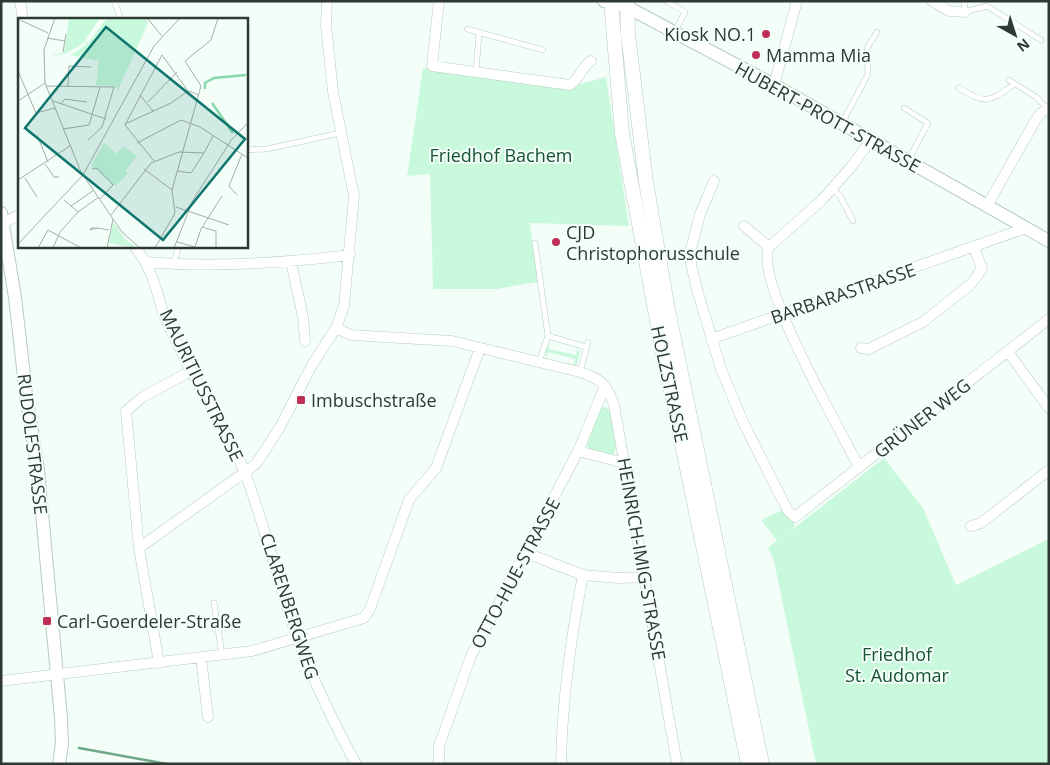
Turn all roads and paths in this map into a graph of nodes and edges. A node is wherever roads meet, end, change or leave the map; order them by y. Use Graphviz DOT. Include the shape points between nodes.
graph roads {
  1 [pos="20,1"];
  2 [pos="114,1"];
  3 [pos="327,1"];
  4 [pos="439,1"];
  5 [pos="666,1"];
  6 [pos="797,1"];
  7 [pos="932,1"];
  8 [pos="964,1"];
  9 [pos="609,2"];
  10 [pos="627,4"];
  11 [pos="965,12"];
  12 [pos="23,18"];
  13 [pos="121,18"];
  14 [pos="467,30"];
  15 [pos="674,32"];
  16 [pos="877,32"];
  17 [pos="479,33"];
  18 [pos="1041,40"];
  19 [pos="543,50"];
  20 [pos="592,61"];
  21 [pos="476,72"];
  22 [pos="1009,80"];
  23 [pos="1015,84"];
  24 [pos="774,85"];
  25 [pos="959,88"];
  26 [pos="904,108"];
  27 [pos="1048,108"];
  28 [pos="842,123"];
  29 [pos="340,133"];
  30 [pos="871,140"];
  31 [pos="248,150"];
  32 [pos="908,161"];
  33 [pos="714,181"];
  34 [pos="832,189"];
  35 [pos="986,206"];
  36 [pos="18,215"];
  37 [pos="2,220"];
  38 [pos="853,221"];
  39 [pos="744,226"];
  40 [pos="1026,228"];
  41 [pos="1049,241"];
  42 [pos="535,243"];
  43 [pos="769,247"];
  44 [pos="974,247"];
  45 [pos="136,248"];
  46 [pos="178,248"];
  47 [pos="350,255"];
  48 [pos="146,262"];
  49 [pos="291,262"];
  50 [pos="172,264"];
  51 [pos="782,314"];
  52 [pos="303,317"];
  53 [pos="1049,319"];
  54 [pos="313,326"];
  55 [pos="336,328"];
  56 [pos="548,336"];
  57 [pos="711,339"];
  58 [pos="305,342"];
  59 [pos="480,348"];
  60 [pos="861,348"];
  61 [pos="1008,352"];
  62 [pos="539,362"];
  63 [pos="191,371"];
  64 [pos="580,372"];
  65 [pos="605,386"];
  66 [pos="1049,408"];
  67 [pos="578,451"];
  68 [pos="624,463"];
  69 [pos="859,467"];
  70 [pos="1049,470"];
  71 [pos="244,471"];
  72 [pos="971,526"];
  73 [pos="139,548"];
  74 [pos="526,553"];
  75 [pos="583,574"];
  76 [pos="646,577"];
  77 [pos="214,603"];
  78 [pos="297,638"];
  79 [pos="222,655"];
  80 [pos="201,658"];
  81 [pos="160,663"];
  82 [pos="57,675"];
  83 [pos="1,681"];
  84 [pos="208,717"];
  85 [pos="59,764"];
  86 [pos="356,764"];
  87 [pos="439,764"];
  88 [pos="561,764"];
  89 [pos="678,764"];
  90 [pos="748,764"];
  91 [pos="762,764"];
  1 -- 12 [label="street"];
  2 -- 13 [label="lane"];
  3 -- 29 [label="street" via="326,25"];
  4 -- 21 [label="street" via="432,66"];
  5 -- 15 [label="lane" via="685,12"];
  6 -- 24 [label="street"];
  7 -- 11 [label="street" via="948,11"];
  8 -- 11 [label="lane"];
  9 -- 10 [label="street, HUBERT-PROTT-STRASSE"];
  9 -- 90 [label="main road, HOLZSTRASSE" via="626,152"];
  10 -- 15 [label="street, HUBERT-PROTT-STRASSE"];
  10 -- 91 [label="main road, HOLZSTRASSE" via="646,182 668,310"];
  11 -- 18 [label="lane" via="987,6"];
  14 -- 17 [label="lane"];
  15 -- 24 [label="street, HUBERT-PROTT-STRASSE"];
  16 -- 28 [label="lane" via="867,48 868,74"];
  17 -- 19 [label="lane"];
  17 -- 21 [label="lane"];
  20 -- 21 [label="street" via="584,65 576,82 570,84"];
  22 -- 23 [label="lane"];
  23 -- 25 [label="lane" via="987,100 979,100"];
  23 -- 27 [label="lane"];
  24 -- 28 [label="street, HUBERT-PROTT-STRASSE"];
  26 -- 32 [label="lane" via="928,123"];
  27 -- 35 [label="street" via="1035,121"];
  28 -- 30 [label="street, HUBERT-PROTT-STRASSE"];
  29 -- 31 [label="lane" via="267,149"];
  29 -- 47 [label="street" via="354,196"];
  30 -- 32 [label="street, HUBERT-PROTT-STRASSE"];
  30 -- 34 [label="street"];
  32 -- 35 [label="street, HUBERT-PROTT-STRASSE"];
  33 -- 57 [label="street" via="700,214 691,250 698,293"];
  34 -- 38 [label="lane" via="840,196"];
  34 -- 43 [label="street"];
  35 -- 40 [label="street, HUBERT-PROTT-STRASSE"];
  36 -- 37 [label="street"];
  37 -- 82 [label="street, RUDOLFSTRASSE" via="38,470"];
  39 -- 43 [label="street"];
  40 -- 41 [label="street, HUBERT-PROTT-STRASSE"];
  40 -- 44 [label="street, BARBARASTRASSE"];
  42 -- 56 [label="lane"];
  43 -- 51 [label="street" via="766,264"];
  44 -- 51 [label="street, BARBARASTRASSE"];
  44 -- 60 [label="street" via="982,269 971,284 923,322 869,348"];
  45 -- 48 [label="street, MAURITIUSSTRASSE"];
  46 -- 50 [label="lane"];
  47 -- 49 [label="street"];
  47 -- 55 [label="street" via="344,306"];
  48 -- 50 [label="street"];
  48 -- 63 [label="street, MAURITIUSSTRASSE" via="165,316"];
  49 -- 50 [label="street"];
  49 -- 52 [label="street"];
  51 -- 57 [label="street, BARBARASTRASSE"];
  51 -- 69 [label="street"];
  52 -- 54 [label="street"];
  52 -- 58 [label="street"];
  53 -- 61 [label="street, GRÜNER WEG"];
  55 -- 59 [label="street" via="350,335 441,339"];
  55 -- 71 [label="street" via="312,365 280,427 256,464"];
  56 -- 62 [label="lane"];
  56 -- 64 [label="lane" via="587,345"];
  57 -- 69 [label="street, GRÜNER WEG" via="744,424 788,511 795,517"];
  59 -- 62 [label="street"];
  59 -- 78 [label="street" via="436,468 409,500 368,614"];
  61 -- 66 [label="street"];
  61 -- 69 [label="street, GRÜNER WEG"];
  62 -- 64 [label="street"];
  63 -- 71 [label="street, MAURITIUSSTRASSE" via="223,422"];
  63 -- 73 [label="street" via="144,396 126,411"];
  64 -- 65 [label="street" via="597,378"];
  65 -- 67 [label="street, OTTO-HUE-STRASSE"];
  65 -- 68 [label="street, HEINRICH-IMIG-STRASSE" via="614,405"];
  67 -- 68 [label="street"];
  67 -- 74 [label="street, OTTO-HUE-STRASSE"];
  68 -- 76 [label="street, HEINRICH-IMIG-STRASSE"];
  70 -- 72 [label="street" via="981,522"];
  71 -- 73 [label="street"];
  71 -- 78 [label="street, CLARENBERGWEG" via="266,530"];
  73 -- 81 [label="street"];
  74 -- 75 [label="street"];
  74 -- 87 [label="street, OTTO-HUE-STRASSE" via="472,656 439,746"];
  75 -- 76 [label="street"];
  75 -- 88 [label="street" via="570,642"];
  76 -- 89 [label="street, HEINRICH-IMIG-STRASSE"];
  77 -- 79 [label="lane"];
  78 -- 79 [label="street" via="252,652"];
  78 -- 86 [label="street, CLARENBERGWEG" via="326,709"];
  79 -- 80 [label="street"];
  80 -- 81 [label="street"];
  80 -- 84 [label="street"];
  81 -- 82 [label="street"];
  82 -- 83 [label="street"];
  82 -- 85 [label="street, RUDOLFSTRASSE" via="62,744"];
}
